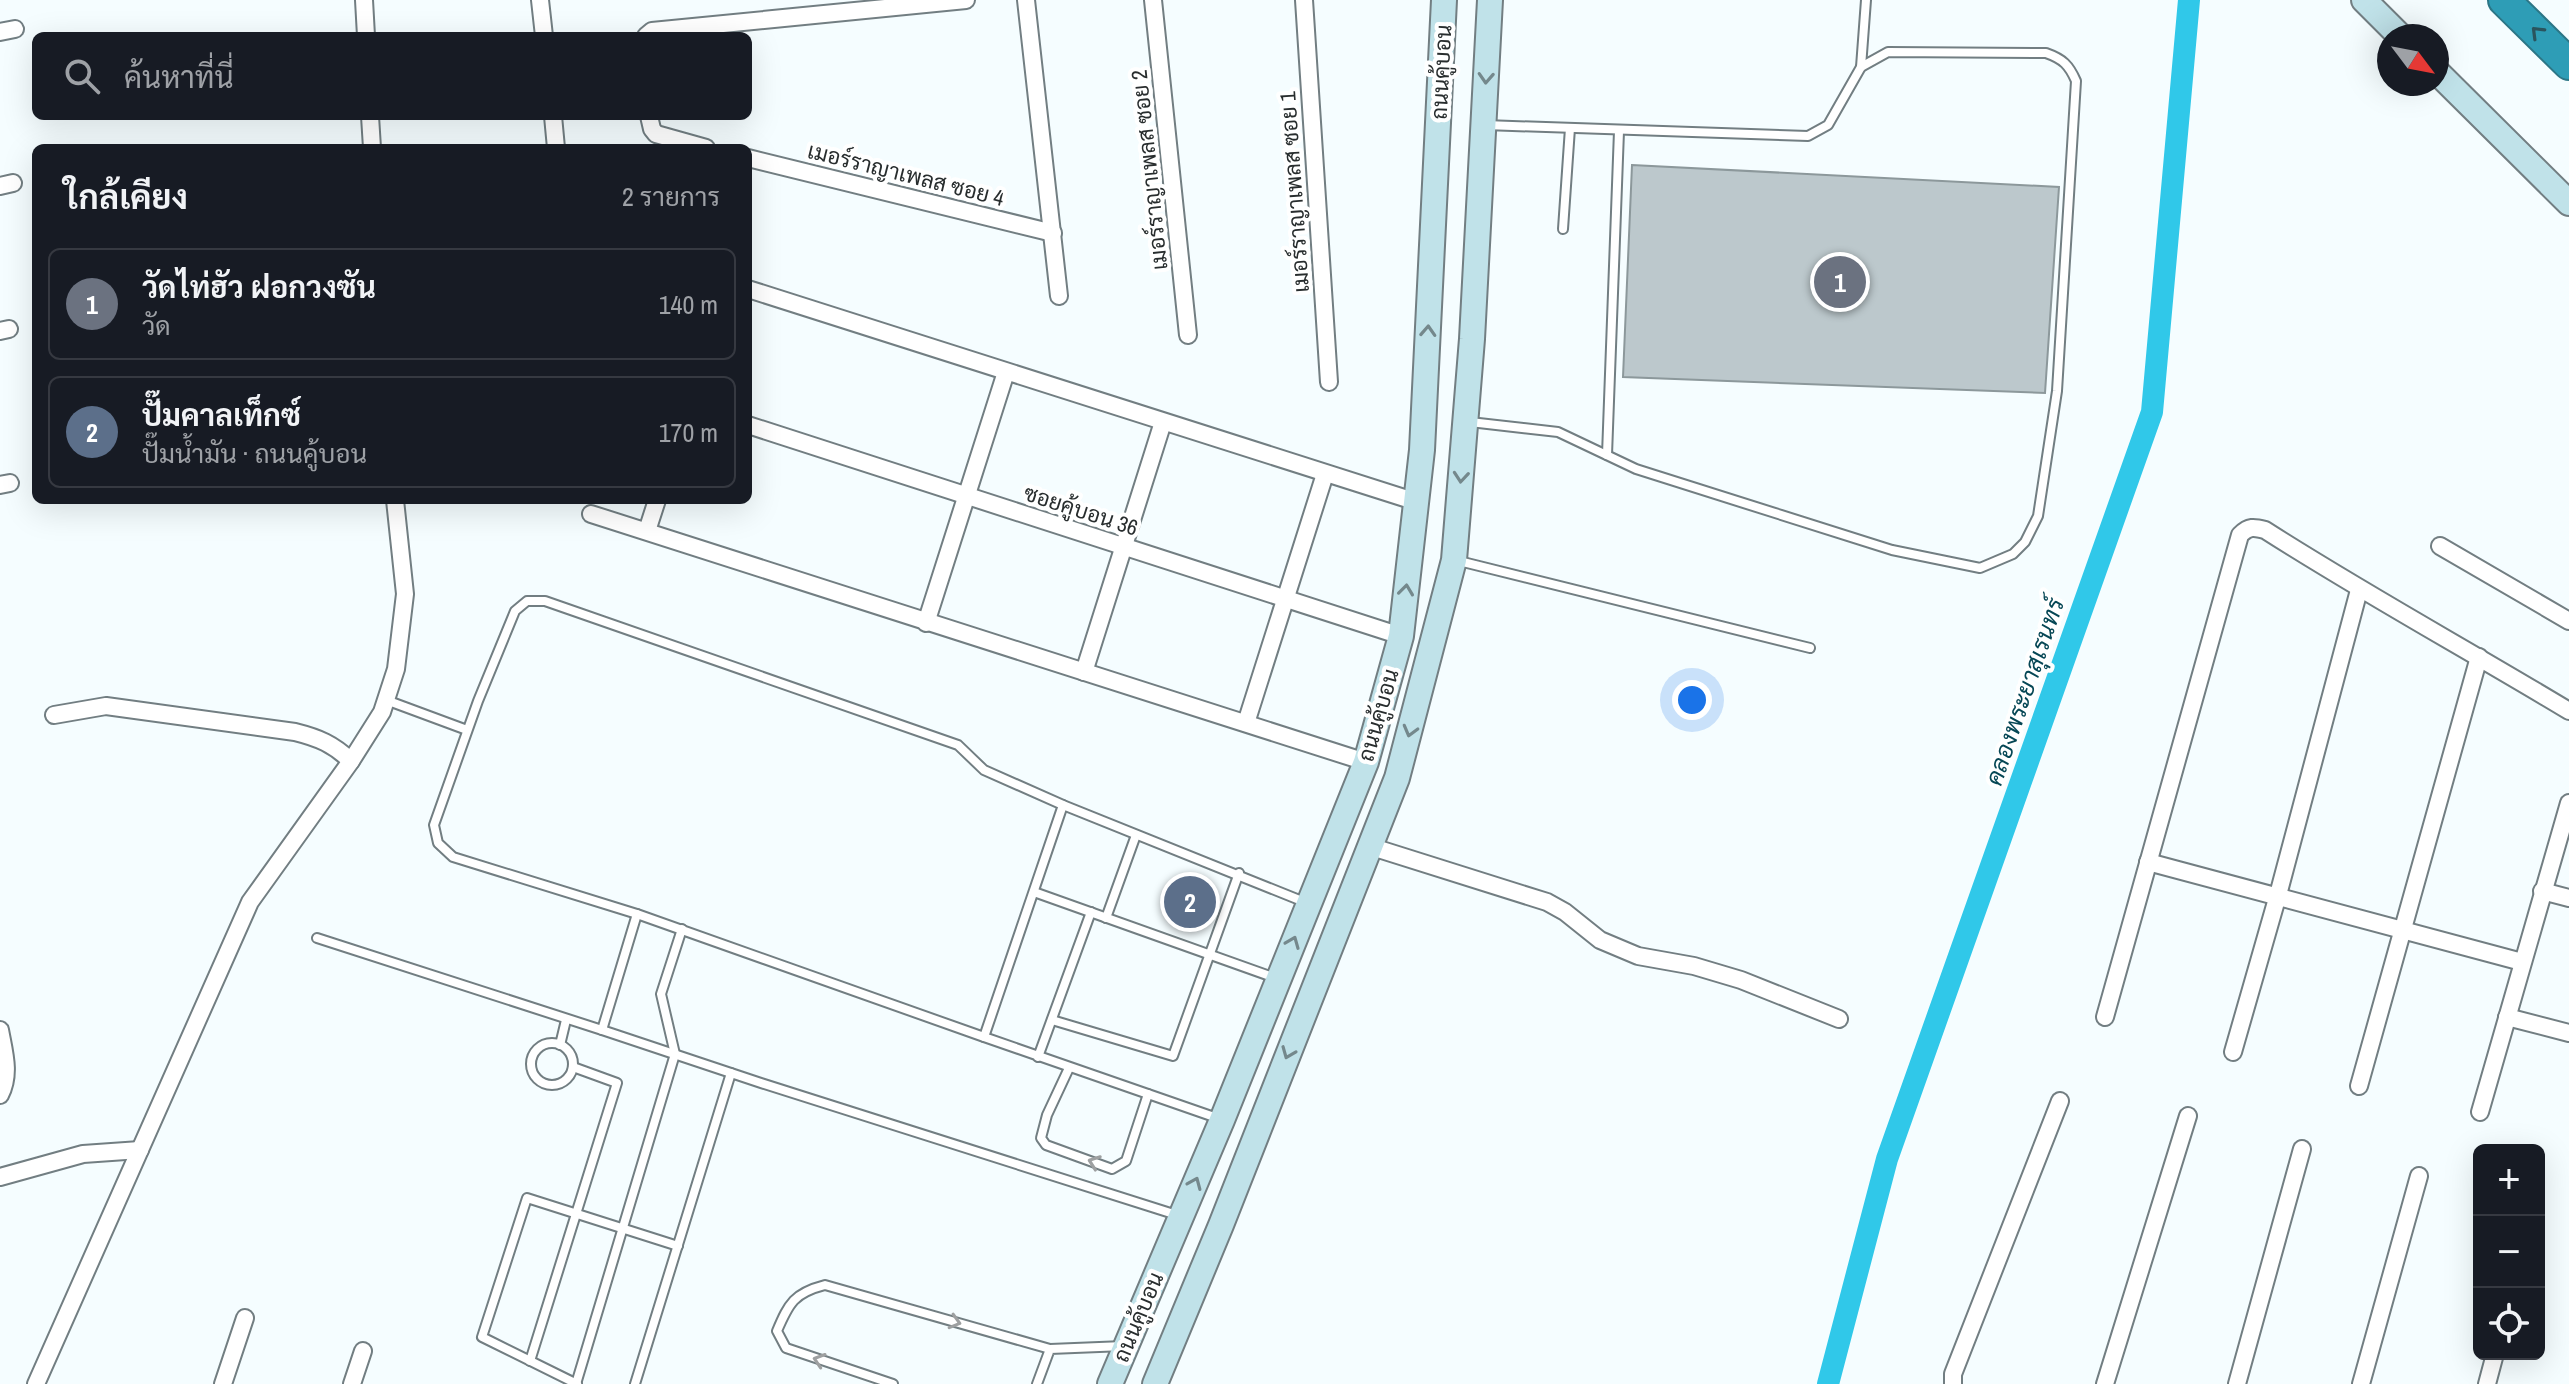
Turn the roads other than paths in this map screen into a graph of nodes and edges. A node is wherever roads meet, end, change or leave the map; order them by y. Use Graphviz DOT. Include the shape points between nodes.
graph roads {
  1 [pos="364,0"];
  2 [pos="540,0"];
  3 [pos="966,0"];
  4 [pos="1026,0"];
  5 [pos="1153,0"];
  6 [pos="1304,0"];
  7 [pos="1444,0"];
  8 [pos="1490,0"];
  9 [pos="1866,0"];
  10 [pos="2364,0"];
  11 [pos="2504,0"];
  12 [pos="2388,24"];
  13 [pos="366,32"];
  14 [pos="544,32"];
  15 [pos="668,32"];
  16 [pos="2569,64"];
  17 [pos="1861,67"];
  18 [pos="2449,84"];
  19 [pos="370,120"];
  20 [pos="553,120"];
  21 [pos="650,120"];
  22 [pos="1484,125"];
  23 [pos="1570,128"];
  24 [pos="1619,131"];
  25 [pos="372,144"];
  26 [pos="556,144"];
  27 [pos="692,144"];
  28 [pos="752,159"];
  29 [pos="2569,203"];
  30 [pos="1563,229"];
  31 [pos="1053,233"];
  32 [pos="752,290"];
  33 [pos="1059,296"];
  34 [pos="1188,335"];
  35 [pos="1006,372"];
  36 [pos="1329,382"];
  37 [pos="1163,422"];
  38 [pos="1466,422"];
  39 [pos="752,426"];
  40 [pos="1607,455"];
  41 [pos="1325,474"];
  42 [pos="968,497"];
  43 [pos="1417,502"];
  44 [pos="395,504"];
  45 [pos="656,504"];
  46 [pos="591,514"];
  47 [pos="647,531"];
  48 [pos="2440,546"];
  49 [pos="1123,547"];
  50 [pos="1454,560"];
  51 [pos="2359,590"];
  52 [pos="1285,598"];
  53 [pos="2569,621"];
  54 [pos="926,623"];
  55 [pos="1401,636"];
  56 [pos="1810,648"];
  57 [pos="2479,657"];
  58 [pos="1084,672"];
  59 [pos="386,700"];
  60 [pos="2569,711"];
  61 [pos="54,715"];
  62 [pos="1246,723"];
  63 [pos="467,730"];
  64 [pos="351,761"];
  65 [pos="1366,762"];
  66 [pos="2569,803"];
  67 [pos="1063,805"];
  68 [pos="1136,835"];
  69 [pos="1369,846"];
  70 [pos="2148,862"];
  71 [pos="1239,873"];
  72 [pos="2542,891"];
  73 [pos="1034,892"];
  74 [pos="2278,895"];
  75 [pos="2569,898"];
  76 [pos="1308,903"];
  77 [pos="1091,912"];
  78 [pos="637,914"];
  79 [pos="1106,918"];
  80 [pos="682,929"];
  81 [pos="2405,930"];
  82 [pos="317,938"];
  83 [pos="1211,955"];
  84 [pos="2522,962"];
  85 [pos="1278,979"];
  86 [pos="2105,1017"];
  87 [pos="2507,1017"];
  88 [pos="1839,1019"];
  89 [pos="566,1020"];
  90 [pos="1052,1020"];
  91 [pos="0,1030"];
  92 [pos="602,1030"];
  93 [pos="2569,1033"];
  94 [pos="984,1037"];
  95 [pos="560,1045"];
  96 [pos="2233,1052"];
  97 [pos="675,1054"];
  98 [pos="1038,1057"];
  99 [pos="573,1067"];
  100 [pos="1069,1068"];
  101 [pos="731,1073"];
  102 [pos="1239,1077"];
  103 [pos="2359,1086"];
  104 [pos="1273,1091"];
  105 [pos="1148,1094"];
  106 [pos="0,1095"];
  107 [pos="2060,1101"];
  108 [pos="2480,1112"];
  109 [pos="2188,1116"];
  110 [pos="1222,1120"];
  111 [pos="2302,1149"];
  112 [pos="140,1150"];
  113 [pos="2419,1176"];
  114 [pos="0,1177"];
  115 [pos="575,1213"];
  116 [pos="1181,1216"];
  117 [pos="623,1229"];
  118 [pos="678,1246"];
  119 [pos="245,1318"];
  120 [pos="1126,1345"];
  121 [pos="1050,1349"];
  122 [pos="363,1351"];
  123 [pos="2493,1360"];
  124 [pos="530,1361"];
  125 [pos="36,1384"];
  126 [pos="223,1384"];
  127 [pos="352,1384"];
  128 [pos="576,1384"];
  129 [pos="635,1384"];
  130 [pos="893,1384"];
  131 [pos="1037,1384"];
  132 [pos="1110,1384"];
  133 [pos="1155,1384"];
  134 [pos="1953,1384"];
  135 [pos="2105,1384"];
  136 [pos="2237,1384"];
  137 [pos="2361,1384"];
  138 [pos="2487,1384"];
  1 -- 13 [label="street"];
  2 -- 14 [label="street"];
  3 -- 15 [label="street"];
  4 -- 31 [label="street"];
  5 -- 34 [label="street, เมอร์ราญาเพลส ซอย 2"];
  6 -- 36 [label="street, เมอร์ราญาเพลส ซอย 1"];
  43 -- 7 [label="main road, ถนนคู้บอน, one-way"];
  8 -- 22 [label="main road, ถนนคู้บอน, one-way"];
  9 -- 17 [label="lane"];
  10 -- 12 [label="main road"];
  16 -- 11 [label="highway, one-way"];
  17 -- 24 [label="lane" via="1828,125 1808,136"];
  17 -- 40 [label="lane" via="1888,52 2046,53 2062,58 2076,81 2057,391 2038,516 2025,542 1996,563 1958,566 1892,550 1636,469"];
  18 -- 29 [label="main road"];
  19 -- 25 [label="street"];
  20 -- 26 [label="street"];
  21 -- 27 [label="street" via="656,134"];
  22 -- 23 [label="lane"];
  22 -- 38 [label="main road, ถนนคู้บอน"];
  23 -- 24 [label="lane"];
  23 -- 30 [label="lane"];
  24 -- 40 [label="lane"];
  28 -- 31 [label="street, เมอร์ราญาเพลส ซอย 4"];
  31 -- 33 [label="street"];
  32 -- 35 [label="street"];
  35 -- 37 [label="street"];
  35 -- 42 [label="street"];
  37 -- 41 [label="street"];
  37 -- 49 [label="street"];
  38 -- 40 [label="lane" via="1558,432"];
  38 -- 50 [label="main road, ถนนคู้บอน, one-way"];
  39 -- 42 [label="street, ซอยคู้บอน 36"];
  41 -- 43 [label="street"];
  41 -- 52 [label="street"];
  42 -- 49 [label="street, ซอยคู้บอน 36"];
  42 -- 54 [label="street"];
  55 -- 43 [label="main road, ถนนคู้บอน, one-way"];
  44 -- 59 [label="street" via="405,594 396,669"];
  45 -- 47 [label="street"];
  46 -- 47 [label="street"];
  47 -- 54 [label="street"];
  48 -- 53 [label="street"];
  49 -- 52 [label="street, ซอยคู้บอน 36"];
  49 -- 58 [label="street"];
  50 -- 56 [label="lane"];
  50 -- 69 [label="main road, ถนนคู้บอน, one-way" via="1397,778"];
  51 -- 57 [label="street"];
  51 -- 70 [label="street" via="2265,530 2251,527 2240,535"];
  51 -- 74 [label="street"];
  52 -- 55 [label="street, ซอยคู้บอน 36"];
  52 -- 62 [label="street"];
  54 -- 58 [label="street"];
  55 -- 65 [label="main road, ถนนคู้บอน"];
  57 -- 60 [label="street"];
  57 -- 81 [label="street"];
  58 -- 62 [label="street"];
  59 -- 63 [label="lane"];
  59 -- 64 [label="street"];
  61 -- 64 [label="street" via="106,706 295,732 334,745"];
  62 -- 65 [label="street"];
  63 -- 67 [label="lane" via="515,611 527,601 545,601 958,745 984,770"];
  63 -- 78 [label="lane" via="434,825 438,843 453,857"];
  64 -- 112 [label="street" via="250,902"];
  65 -- 76 [label="main road, ถนนคู้บอน"];
  66 -- 72 [label="street"];
  67 -- 68 [label="lane"];
  67 -- 73 [label="lane"];
  68 -- 71 [label="lane"];
  68 -- 79 [label="lane"];
  69 -- 88 [label="street" via="1547,902 1600,940 1638,956 1741,980"];
  69 -- 104 [label="main road, ถนนคู้บอน, one-way"];
  70 -- 74 [label="street"];
  70 -- 86 [label="street"];
  71 -- 76 [label="lane"];
  71 -- 83 [label="lane"];
  72 -- 75 [label="street"];
  72 -- 84 [label="street"];
  73 -- 77 [label="lane"];
  73 -- 94 [label="lane"];
  74 -- 81 [label="street"];
  74 -- 96 [label="street"];
  85 -- 76 [label="main road, ถนนคู้บอน, one-way"];
  77 -- 79 [label="lane"];
  77 -- 90 [label="lane"];
  78 -- 80 [label="lane"];
  78 -- 92 [label="lane"];
  79 -- 83 [label="lane"];
  80 -- 94 [label="lane"];
  80 -- 97 [label="lane" via="661,994"];
  81 -- 84 [label="street"];
  81 -- 103 [label="street"];
  82 -- 89 [label="lane"];
  83 -- 85 [label="lane"];
  83 -- 90 [label="lane" via="1173,1056"];
  84 -- 87 [label="street"];
  85 -- 102 [label="main road, ถนนคู้บอน"];
  87 -- 93 [label="street"];
  87 -- 108 [label="street"];
  89 -- 92 [label="lane"];
  89 -- 95 [label="lane"];
  90 -- 98 [label="lane"];
  91 -- 106 [label="street" via="7,1067"];
  92 -- 97 [label="lane"];
  94 -- 98 [label="lane"];
  95 -- 99 [label="lane" via="570,1054"];
  95 -- 99 [label="lane" via="536,1050 530,1063 534,1076 553,1086 566,1080"];
  97 -- 101 [label="lane"];
  97 -- 117 [label="lane"];
  98 -- 100 [label="lane"];
  99 -- 115 [label="lane" via="617,1083"];
  100 -- 105 [label="lane"];
  105 -- 100 [label="lane, one-way" via="1126,1161 1112,1169 1046,1145 1041,1138"];
  101 -- 116 [label="lane"];
  101 -- 118 [label="lane"];
  102 -- 104 [label="main road"];
  102 -- 110 [label="main road, ถนนคู้บอน"];
  104 -- 133 [label="main road, ถนนคู้บอน"];
  105 -- 110 [label="lane"];
  107 -- 134 [label="street"];
  109 -- 135 [label="street"];
  116 -- 110 [label="main road, ถนนคู้บอน, one-way"];
  111 -- 136 [label="street"];
  112 -- 114 [label="street" via="83,1154"];
  112 -- 125 [label="street"];
  113 -- 137 [label="street"];
  115 -- 117 [label="lane"];
  115 -- 124 [label="lane"];
  115 -- 124 [label="lane" via="527,1198 482,1337"];
  116 -- 120 [label="main road, ถนนคู้บอน"];
  117 -- 118 [label="lane"];
  117 -- 128 [label="lane"];
  118 -- 129 [label="lane"];
  119 -- 126 [label="street"];
  120 -- 121 [label="lane"];
  120 -- 132 [label="main road, ถนนคู้บอน"];
  130 -- 121 [label="lane, one-way" via="786,1348 777,1331 792,1300 825,1285"];
  121 -- 131 [label="lane"];
  122 -- 127 [label="street"];
  123 -- 138 [label="street"];
  124 -- 128 [label="lane"];
}
